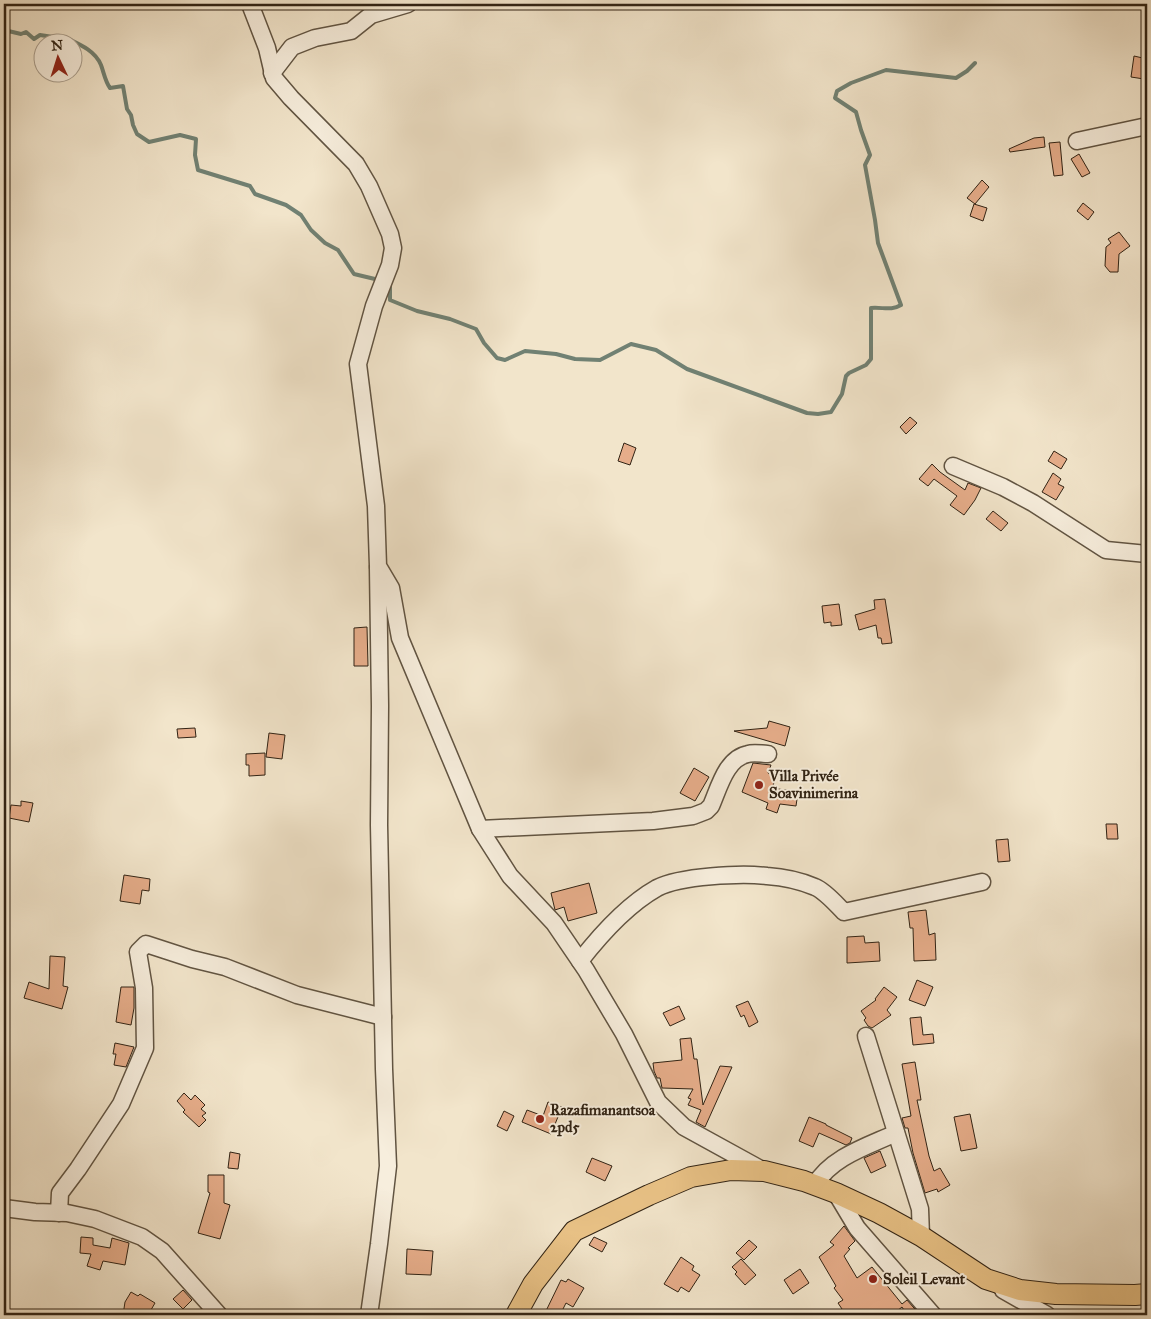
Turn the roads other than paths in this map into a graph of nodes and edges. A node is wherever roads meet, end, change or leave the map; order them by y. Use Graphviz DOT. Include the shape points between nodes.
graph roads {
  1 [pos="250,4"];
  2 [pos="408,4"];
  3 [pos="272,73"];
  4 [pos="1147,126"];
  5 [pos="1077,141"];
  6 [pos="953,466"];
  7 [pos="1147,554"];
  8 [pos="378,566"];
  9 [pos="768,754"];
  10 [pos="480,829"];
  11 [pos="982,882"];
  12 [pos="580,961"];
  13 [pos="383,1017"];
  14 [pos="866,1036"];
  15 [pos="896,1133"];
  16 [pos="764,1171"];
  17 [pos="815,1185"];
  18 [pos="836,1193"];
  19 [pos="4,1208"];
  20 [pos="60,1213"];
  21 [pos="921,1236"];
  22 [pos="986,1279"];
  23 [pos="1147,1294"];
  24 [pos="219,1315"];
  25 [pos="369,1315"];
  26 [pos="516,1315"];
  27 [pos="933,1315"];
  28 [pos="1046,1315"];
  1 -- 3 [label="street" via="267,48"];
  2 -- 3 [label="street" via="371,16 351,30 292,47"];
  3 -- 8 [label="street" via="291,98 356,164 390,234 393,248 390,265 374,306 358,364 376,506"];
  4 -- 5 [label="street"];
  6 -- 7 [label="street" via="1034,503 1106,550"];
  8 -- 10 [label="street" via="390,588 400,638"];
  8 -- 13 [label="street"];
  9 -- 10 [label="street" via="748,754 737,759 728,769 710,806 693,816 653,821"];
  10 -- 12 [label="street" via="510,876 554,922"];
  11 -- 12 [label="street" via="844,912 817,888 767,876 684,880 649,893 615,921"];
  12 -- 16 [label="street" via="624,1034 658,1102 684,1127"];
  13 -- 20 [label="street" via="297,995 225,967 146,944 138,952 144,988 145,1048 121,1104 60,1193"];
  13 -- 25 [label="street" via="388,1166"];
  14 -- 15 [label="street"];
  15 -- 17 [label="street" via="842,1159 821,1175"];
  15 -- 21 [label="street" via="920,1209"];
  16 -- 17 [label="main road"];
  16 -- 26 [label="main road" via="731,1170 690,1177 574,1231 533,1284"];
  17 -- 18 [label="main road"];
  18 -- 21 [label="main road"];
  18 -- 27 [label="street" via="857,1228"];
  19 -- 20 [label="street"];
  20 -- 24 [label="street" via="96,1219 142,1237 162,1250"];
  21 -- 22 [label="main road"];
  22 -- 23 [label="main road" via="1020,1290 1056,1294"];
  22 -- 28 [label="street"];
}
